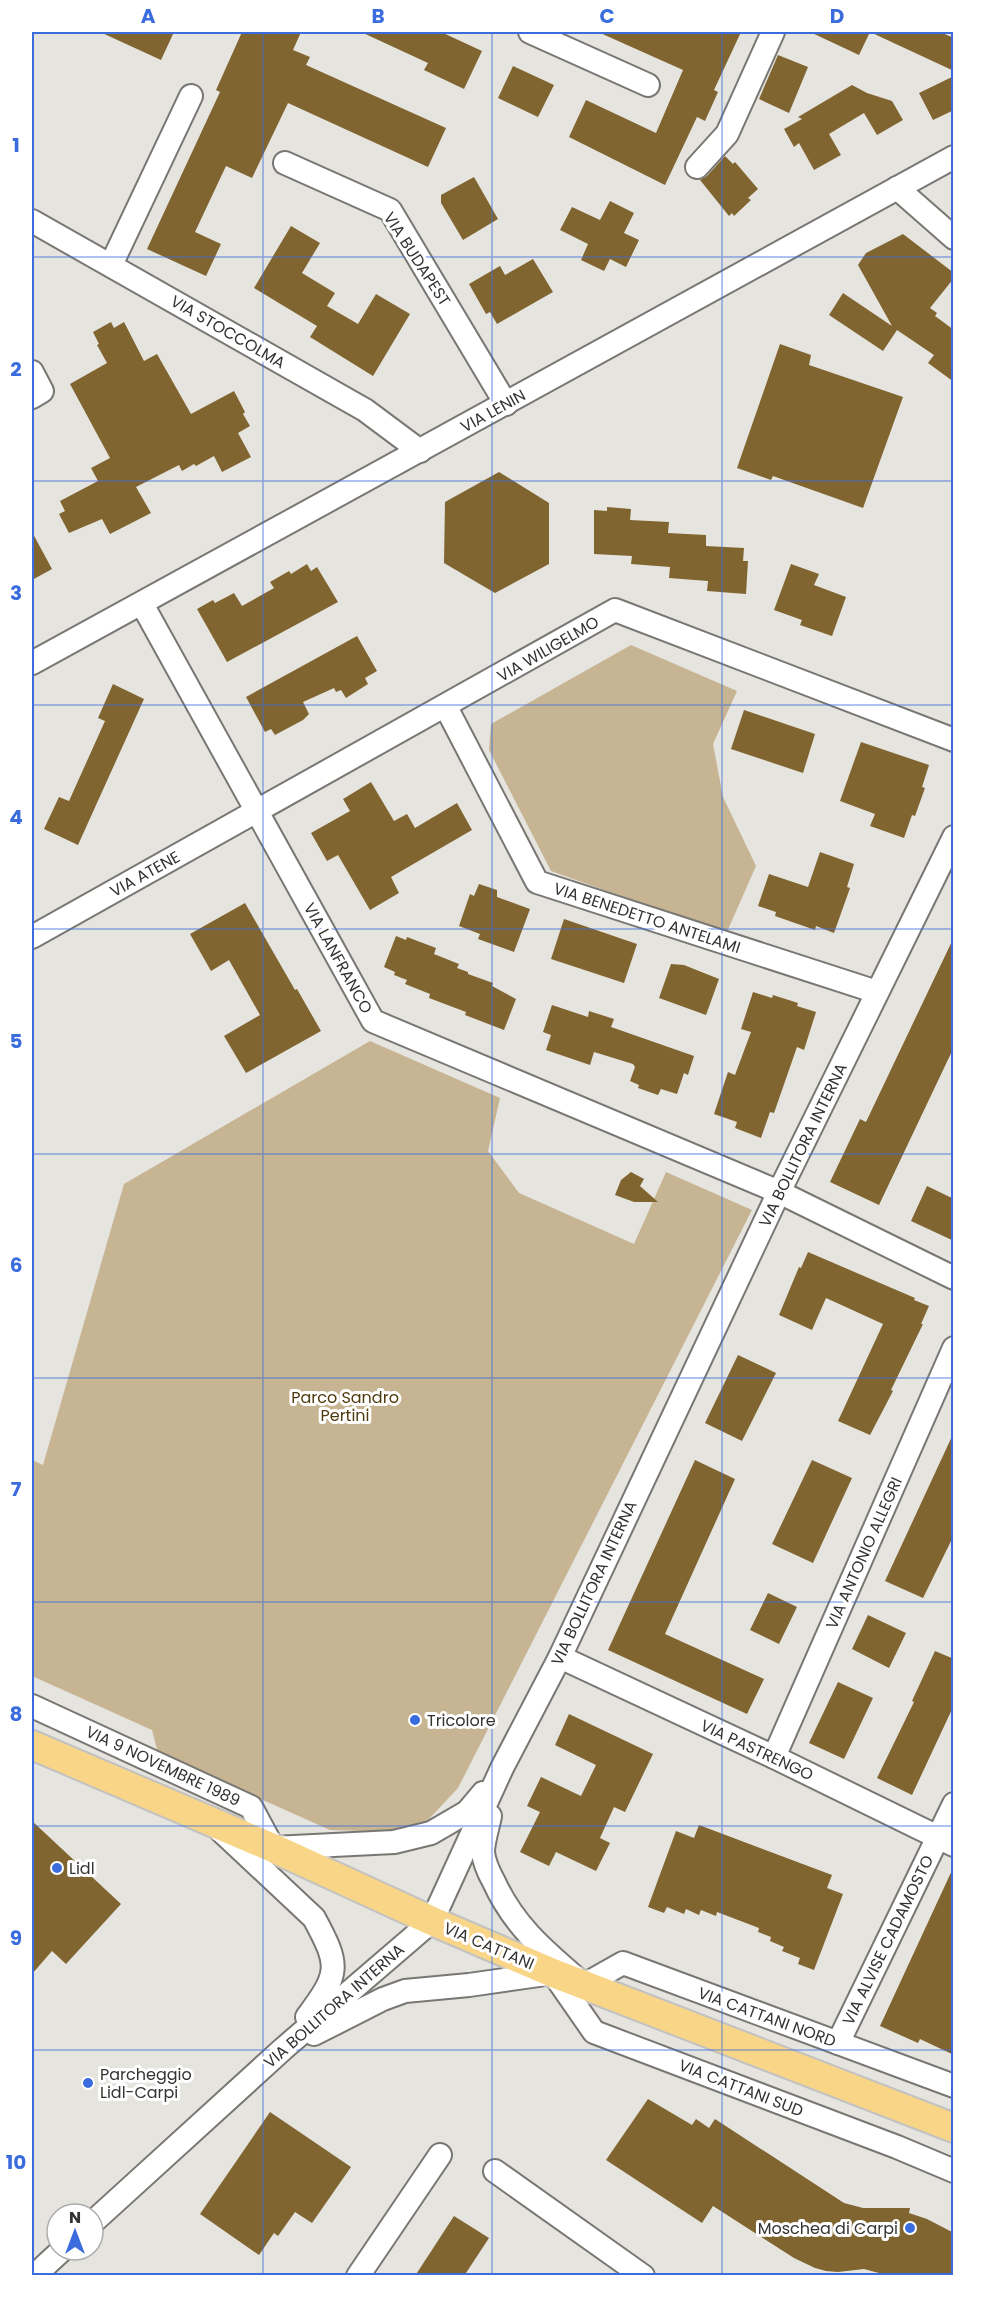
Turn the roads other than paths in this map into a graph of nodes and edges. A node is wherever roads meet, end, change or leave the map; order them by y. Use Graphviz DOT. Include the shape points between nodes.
graph roads {
  1 [pos="530,32"];
  2 [pos="773,32"];
  3 [pos="648,85"];
  4 [pos="191,96"];
  5 [pos="954,158"];
  6 [pos="285,163"];
  7 [pos="697,167"];
  8 [pos="897,188"];
  9 [pos="32,221"];
  10 [pos="954,238"];
  11 [pos="111,265"];
  12 [pos="32,372"];
  13 [pos="32,397"];
  14 [pos="506,404"];
  15 [pos="420,451"];
  16 [pos="142,604"];
  17 [pos="32,663"];
  18 [pos="446,707"];
  19 [pos="954,740"];
  20 [pos="258,811"];
  21 [pos="954,837"];
  22 [pos="32,937"];
  23 [pos="877,992"];
  24 [pos="779,1192"];
  25 [pos="954,1278"];
  26 [pos="954,1348"];
  27 [pos="560,1657"];
  28 [pos="32,1706"];
  29 [pos="32,1745"];
  30 [pos="774,1757"];
  31 [pos="502,1768"];
  32 [pos="954,1804"];
  33 [pos="212,1822"];
  34 [pos="946,1842"];
  35 [pos="273,1848"];
  36 [pos="432,1922"];
  37 [pos="553,1973"];
  38 [pos="584,1985"];
  39 [pos="838,2043"];
  40 [pos="283,2049"];
  41 [pos="954,2086"];
  42 [pos="954,2128"];
  43 [pos="440,2155"];
  44 [pos="495,2171"];
  45 [pos="954,2171"];
  46 [pos="105,2211"];
  47 [pos="49,2262"];
  48 [pos="34,2276"];
  49 [pos="358,2276"];
  50 [pos="644,2276"];
  1 -- 3 [label="street"];
  2 -- 7 [label="street" via="727,134"];
  4 -- 11 [label="street"];
  5 -- 8 [label="street, VIA LENIN"];
  6 -- 14 [label="street, VIA BUDAPEST" via="390,210"];
  8 -- 10 [label="street"];
  8 -- 14 [label="street, VIA LENIN"];
  9 -- 11 [label="street, VIA STOCCOLMA"];
  11 -- 15 [label="street, VIA STOCCOLMA" via="365,410"];
  12 -- 13 [label="street" via="42,391"];
  14 -- 15 [label="street, VIA LENIN"];
  15 -- 16 [label="street, VIA LENIN"];
  16 -- 17 [label="street, VIA LENIN"];
  16 -- 20 [label="street, VIA LANFRANCO"];
  18 -- 19 [label="street, VIA WILIGELMO" via="615,610"];
  18 -- 20 [label="street, VIA WILIGELMO"];
  18 -- 23 [label="street, VIA BENEDETTO ANTELAMI" via="537,882"];
  20 -- 22 [label="street, VIA ATENE"];
  20 -- 24 [label="street, VIA LANFRANCO" via="373,1022"];
  21 -- 23 [label="street, VIA BOLLITORA INTERNA"];
  23 -- 24 [label="street, VIA BOLLITORA INTERNA"];
  24 -- 25 [label="street, VIA LANFRANCO"];
  24 -- 27 [label="street, VIA BOLLITORA INTERNA"];
  26 -- 30 [label="street, VIA ANTONIO ALLEGRI"];
  27 -- 30 [label="street, VIA PASTRENGO"];
  27 -- 31 [label="street, VIA BOLLITORA INTERNA"];
  28 -- 35 [label="street, VIA 9 NOVEMBRE 1989" via="251,1807"];
  29 -- 33 [label="main road, VIA CATTANI"];
  30 -- 34 [label="street, VIA PASTRENGO"];
  31 -- 35 [label="street" via="467,1812 431,1833 394,1842"];
  31 -- 36 [label="street, VIA BOLLITORA INTERNA"];
  31 -- 38 [label="street" via="483,1852 488,1869 511,1914 535,1943"];
  32 -- 34 [label="street, VIA ALVISE CADAMOSTO"];
  33 -- 35 [label="main road, VIA CATTANI"];
  33 -- 40 [label="street" via="314,1918 331,1952 329,1988"];
  34 -- 39 [label="street, VIA ALVISE CADAMOSTO"];
  35 -- 36 [label="main road, VIA CATTANI"];
  36 -- 37 [label="main road, VIA CATTANI"];
  36 -- 40 [label="street, VIA BOLLITORA INTERNA"];
  37 -- 38 [label="main road, VIA CATTANI"];
  37 -- 40 [label="street" via="405,1991"];
  37 -- 45 [label="street, VIA CATTANI SUD" via="594,2032"];
  38 -- 39 [label="street, VIA CATTANI NORD" via="623,1963"];
  38 -- 42 [label="main road, VIA CATTANI"];
  39 -- 41 [label="street, VIA CATTANI NORD"];
  40 -- 46 [label="street, VIA BOLLITORA INTERNA"];
  43 -- 49 [label="street"];
  44 -- 50 [label="street"];
  47 -- 48 [label="street"];
}
